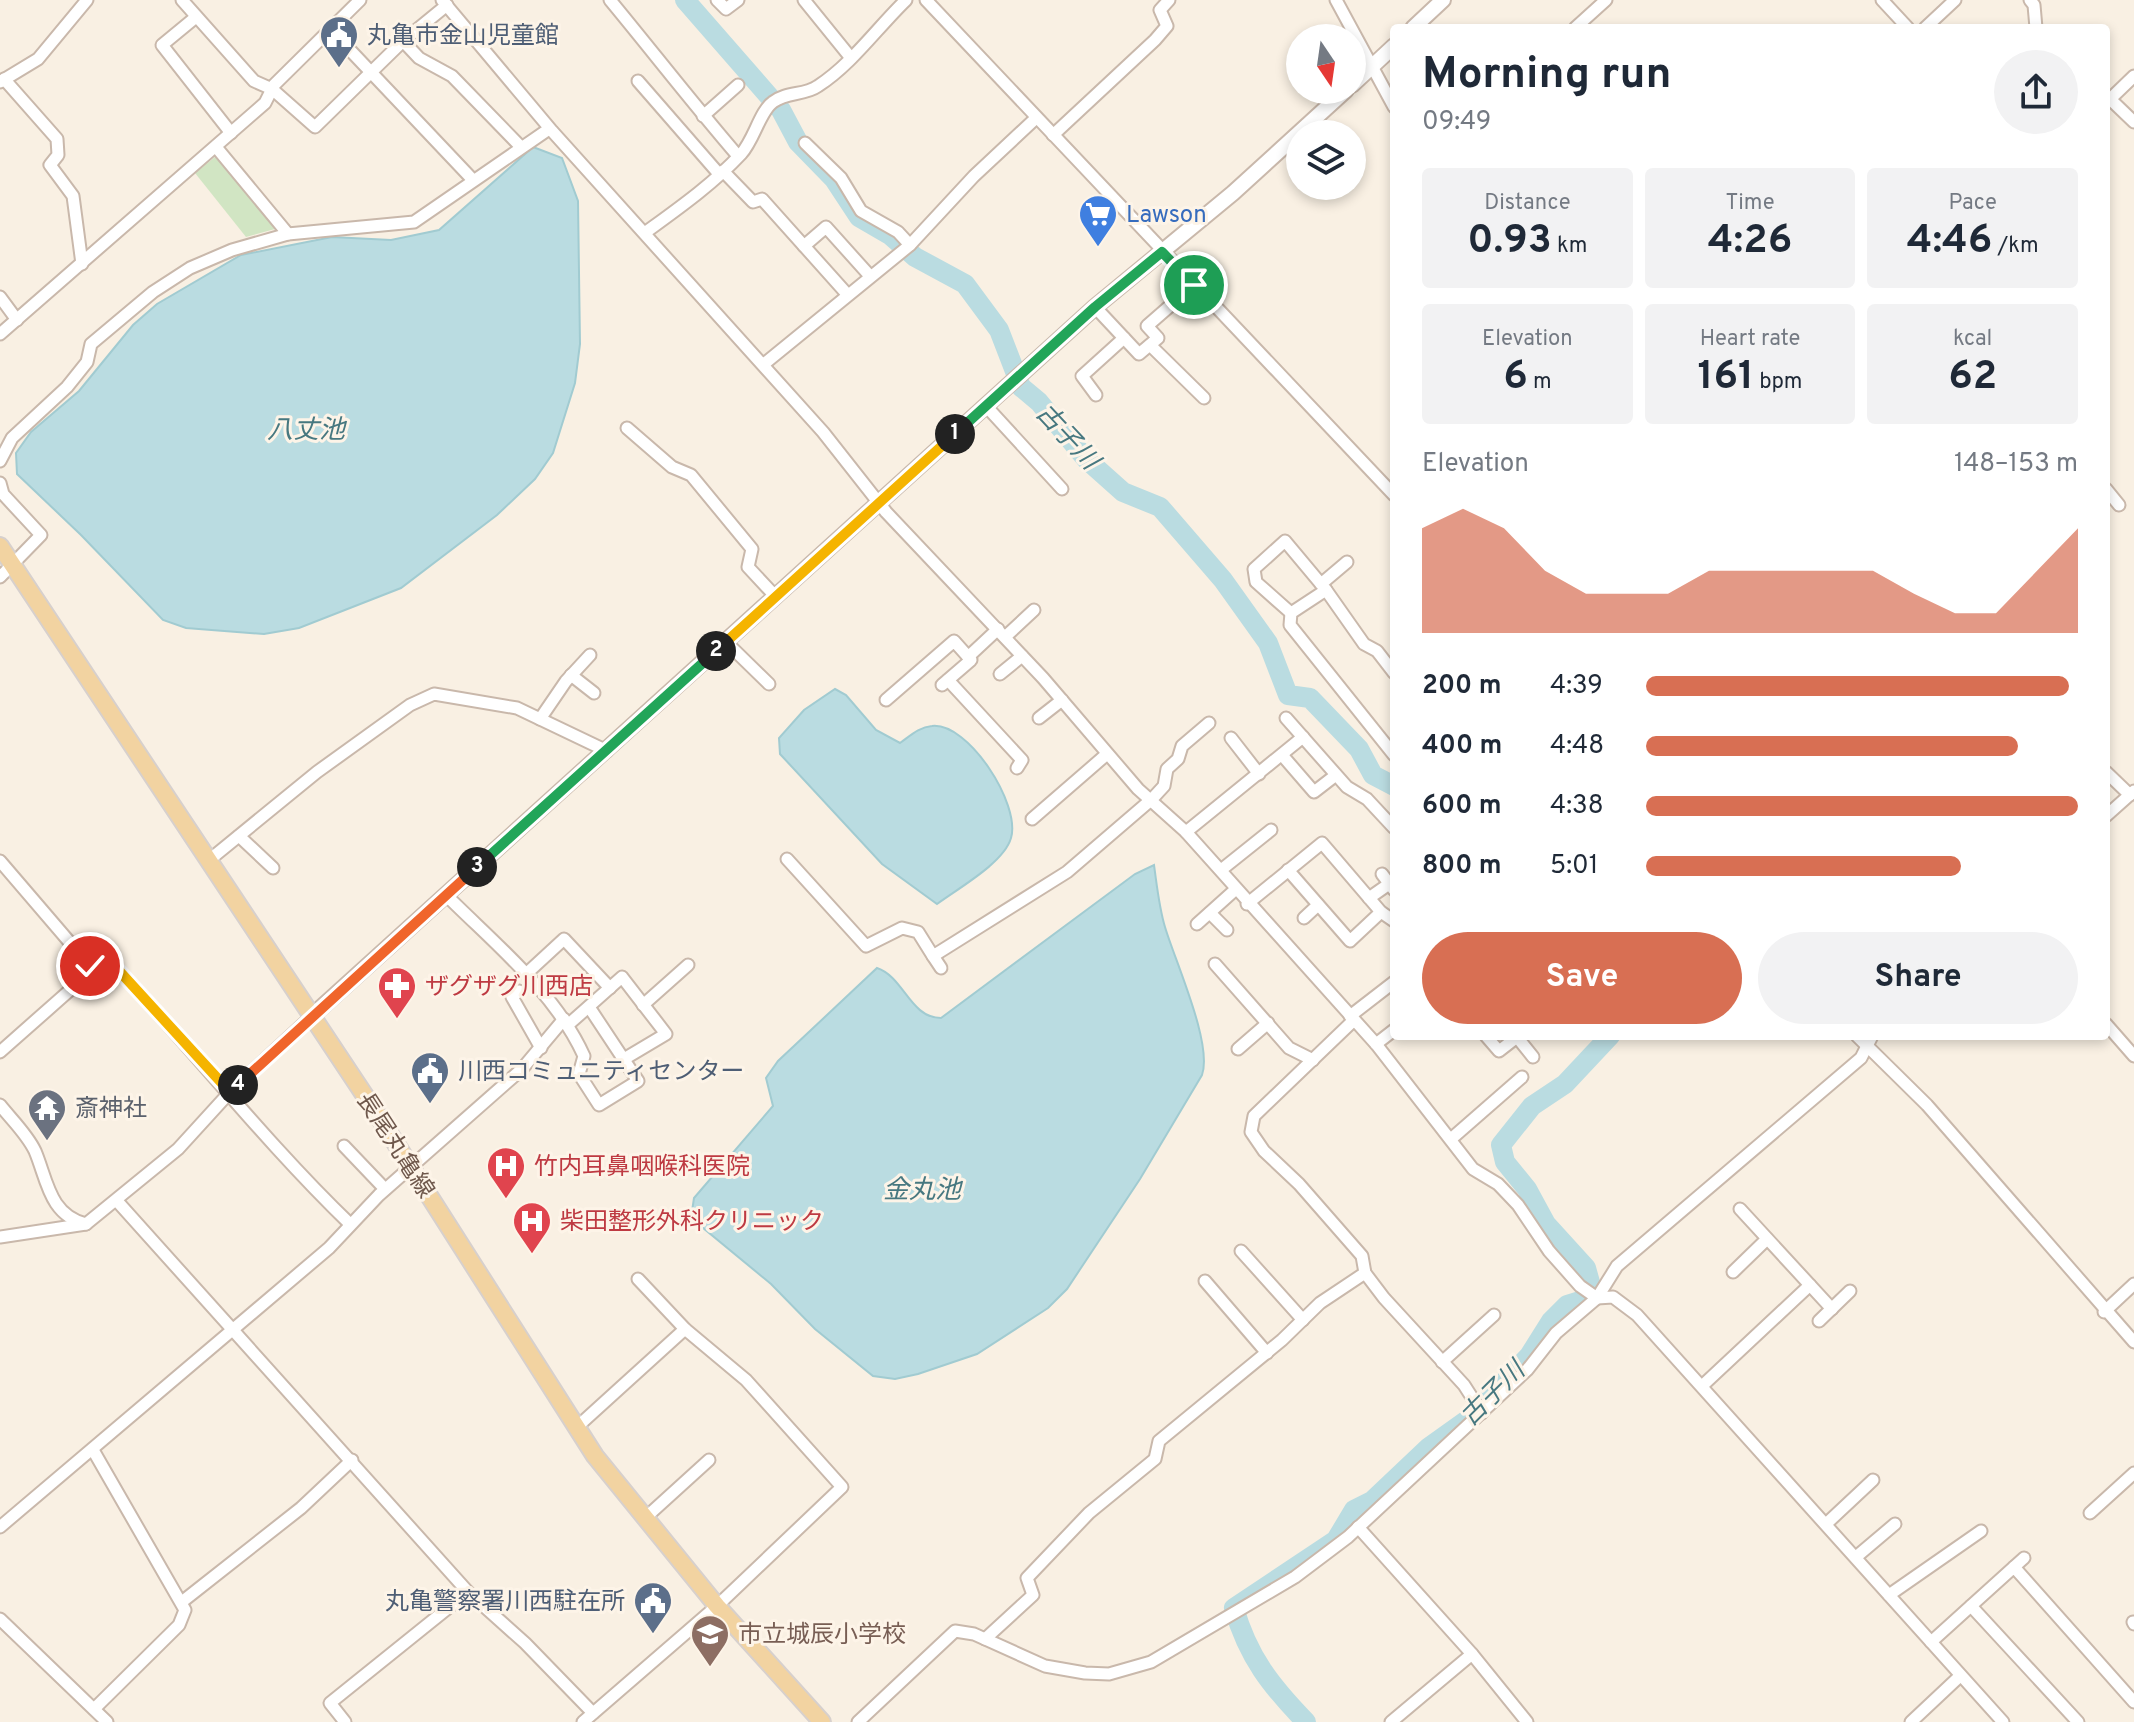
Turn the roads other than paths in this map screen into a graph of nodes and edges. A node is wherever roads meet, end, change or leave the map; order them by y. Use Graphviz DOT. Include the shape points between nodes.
graph roads {
  1 [pos="87,0"];
  2 [pos="182,0"];
  3 [pos="360,0"];
  4 [pos="610,0"];
  5 [pos="717,0"];
  6 [pos="738,0"];
  7 [pos="804,0"];
  8 [pos="906,0"];
  9 [pos="926,0"];
  10 [pos="1169,0"];
  11 [pos="1336,0"];
  12 [pos="1443,0"];
  13 [pos="1606,0"];
  14 [pos="1882,0"];
  15 [pos="1955,0"];
  16 [pos="2030,0"];
  17 [pos="444,2"];
  18 [pos="196,17"];
  19 [pos="1417,24"];
  20 [pos="1579,24"];
  21 [pos="1904,24"];
  22 [pos="1929,24"];
  23 [pos="2036,24"];
  24 [pos="331,30"];
  25 [pos="403,41"];
  26 [pos="1390,50"];
  27 [pos="851,58"];
  28 [pos="1372,66"];
  29 [pos="372,71"];
  30 [pos="1366,72"];
  31 [pos="2134,76"];
  32 [pos="2,81"];
  33 [pos="638,81"];
  34 [pos="738,85"];
  35 [pos="272,89"];
  36 [pos="2110,99"];
  37 [pos="1390,100"];
  38 [pos="2110,103"];
  39 [pos="1331,104"];
  40 [pos="703,116"];
  41 [pos="1035,119"];
  42 [pos="2134,122"];
  43 [pos="549,129"];
  44 [pos="231,133"];
  45 [pos="1053,135"];
  46 [pos="805,143"];
  47 [pos="520,146"];
  48 [pos="216,147"];
  49 [pos="738,156"];
  50 [pos="721,173"];
  51 [pos="472,179"];
  52 [pos="646,232"];
  53 [pos="288,234"];
  54 [pos="804,246"];
  55 [pos="906,249"];
  56 [pos="1162,252"];
  57 [pos="82,264"];
  58 [pos="870,276"];
  59 [pos="1194,285"];
  60 [pos="847,294"];
  61 [pos="0,297"];
  62 [pos="1095,307"];
  63 [pos="17,320"];
  64 [pos="0,334"];
  65 [pos="1124,338"];
  66 [pos="1150,345"];
  67 [pos="764,364"];
  68 [pos="1096,395"];
  69 [pos="1204,398"];
  70 [pos="986,406"];
  71 [pos="627,428"];
  72 [pos="0,461"];
  73 [pos="0,483"];
  74 [pos="1062,489"];
  75 [pos="1390,491"];
  76 [pos="2110,494"];
  77 [pos="880,503"];
  78 [pos="2119,505"];
  79 [pos="0,546"];
  80 [pos="1347,562"];
  81 [pos="6,571"];
  82 [pos="1323,587"];
  83 [pos="776,597"];
  84 [pos="1034,610"];
  85 [pos="1291,613"];
  86 [pos="1001,633"];
  87 [pos="726,642"];
  88 [pos="590,655"];
  89 [pos="1022,656"];
  90 [pos="968,657"];
  91 [pos="1390,668"];
  92 [pos="1000,674"];
  93 [pos="571,675"];
  94 [pos="769,684"];
  95 [pos="594,693"];
  96 [pos="886,700"];
  97 [pos="1062,700"];
  98 [pos="1039,718"];
  99 [pos="1286,718"];
  100 [pos="540,719"];
  101 [pos="1209,723"];
  102 [pos="1303,737"];
  103 [pos="1231,738"];
  104 [pos="1390,750"];
  105 [pos="607,751"];
  106 [pos="1107,754"];
  107 [pos="1282,755"];
  108 [pos="1017,768"];
  109 [pos="1259,774"];
  110 [pos="1336,775"];
  111 [pos="2110,775"];
  112 [pos="2132,793"];
  113 [pos="1152,799"];
  114 [pos="2110,812"];
  115 [pos="1032,819"];
  116 [pos="1390,824"];
  117 [pos="1270,829"];
  118 [pos="1186,832"];
  119 [pos="239,836"];
  120 [pos="787,859"];
  121 [pos="0,861"];
  122 [pos="208,861"];
  123 [pos="273,868"];
  124 [pos="1221,870"];
  125 [pos="1288,870"];
  126 [pos="1388,883"];
  127 [pos="1236,889"];
  128 [pos="446,895"];
  129 [pos="1369,898"];
  130 [pos="1247,904"];
  131 [pos="1318,905"];
  132 [pos="1381,912"];
  133 [pos="1210,913"];
  134 [pos="1304,918"];
  135 [pos="1390,918"];
  136 [pos="1197,924"];
  137 [pos="1227,930"];
  138 [pos="933,956"];
  139 [pos="1215,964"];
  140 [pos="688,965"];
  141 [pos="90,966"];
  142 [pos="941,968"];
  143 [pos="526,974"];
  144 [pos="1390,985"];
  145 [pos="610,988"];
  146 [pos="519,991"];
  147 [pos="643,1005"];
  148 [pos="589,1007"];
  149 [pos="311,1017"];
  150 [pos="1352,1018"];
  151 [pos="567,1022"];
  152 [pos="1268,1023"];
  153 [pos="2110,1029"];
  154 [pos="1390,1033"];
  155 [pos="1489,1040"];
  156 [pos="1513,1040"];
  157 [pos="1519,1040"];
  158 [pos="1870,1041"];
  159 [pos="1376,1044"];
  160 [pos="541,1048"];
  161 [pos="1238,1049"];
  162 [pos="0,1052"];
  163 [pos="2134,1056"];
  164 [pos="1533,1057"];
  165 [pos="624,1059"];
  166 [pos="1313,1060"];
  167 [pos="1522,1077"];
  168 [pos="230,1092"];
  169 [pos="0,1105"];
  170 [pos="1451,1139"];
  171 [pos="344,1146"];
  172 [pos="410,1166"];
  173 [pos="385,1189"];
  174 [pos="117,1201"];
  175 [pos="1740,1209"];
  176 [pos="86,1224"];
  177 [pos="350,1224"];
  178 [pos="0,1237"];
  179 [pos="1767,1239"];
  180 [pos="1241,1251"];
  181 [pos="1733,1272"];
  182 [pos="1365,1273"];
  183 [pos="638,1279"];
  184 [pos="1205,1281"];
  185 [pos="2134,1284"];
  186 [pos="1810,1285"];
  187 [pos="1850,1291"];
  188 [pos="1595,1297"];
  189 [pos="1832,1309"];
  190 [pos="2104,1312"];
  191 [pos="1494,1315"];
  192 [pos="1303,1320"];
  193 [pos="1819,1321"];
  194 [pos="233,1329"];
  195 [pos="685,1329"];
  196 [pos="2134,1342"];
  197 [pos="1267,1353"];
  198 [pos="1442,1362"];
  199 [pos="1702,1386"];
  200 [pos="1482,1413"];
  201 [pos="577,1427"];
  202 [pos="93,1450"];
  203 [pos="352,1460"];
  204 [pos="709,1460"];
  205 [pos="2134,1473"];
  206 [pos="1873,1480"];
  207 [pos="2090,1513"];
  208 [pos="644,1519"];
  209 [pos="1826,1524"];
  210 [pos="1895,1524"];
  211 [pos="0,1527"];
  212 [pos="1358,1527"];
  213 [pos="1981,1531"];
  214 [pos="1856,1557"];
  215 [pos="2024,1558"];
  216 [pos="2014,1567"];
  217 [pos="468,1592"];
  218 [pos="1889,1595"];
  219 [pos="183,1601"];
  220 [pos="717,1606"];
  221 [pos="1971,1606"];
  222 [pos="0,1619"];
  223 [pos="985,1639"];
  224 [pos="1931,1642"];
  225 [pos="1472,1654"];
  226 [pos="1960,1676"];
  227 [pos="2134,1702"];
  228 [pos="94,1709"];
  229 [pos="593,1713"];
  230 [pos="107,1722"];
  231 [pos="345,1722"];
  232 [pos="583,1722"];
  233 [pos="822,1722"];
  234 [pos="858,1722"];
  235 [pos="1391,1722"];
  236 [pos="1527,1722"];
  237 [pos="1911,1722"];
  238 [pos="2003,1722"];
  239 [pos="2078,1722"];
  1 -- 32 [label="street" via="38,59"];
  2 -- 18 [label="street"];
  3 -- 24 [label="street"];
  4 -- 40 [label="street"];
  5 -- 6 [label="street" via="726,9"];
  7 -- 27 [label="street"];
  8 -- 27 [label="street"];
  9 -- 41 [label="street"];
  10 -- 45 [label="street" via="1160,10 1167,26 1155,40"];
  11 -- 28 [label="street"];
  12 -- 19 [label="street"];
  13 -- 20 [label="street"];
  14 -- 21 [label="street"];
  15 -- 22 [label="street"];
  16 -- 23 [label="street"];
  17 -- 25 [label="street"];
  17 -- 43 [label="street"];
  18 -- 35 [label="street" via="254,81"];
  18 -- 44 [label="street" via="162,45"];
  24 -- 29 [label="street"];
  24 -- 35 [label="street"];
  25 -- 29 [label="street"];
  25 -- 47 [label="street" via="419,58 452,76"];
  26 -- 28 [label="street"];
  27 -- 49 [label="street" via="806,93 773,102"];
  28 -- 30 [label="street"];
  28 -- 37 [label="street"];
  29 -- 35 [label="street" via="315,127"];
  29 -- 51 [label="street"];
  31 -- 36 [label="street"];
  32 -- 57 [label="street" via="57,139 58,155 50,165 73,196"];
  33 -- 50 [label="street"];
  34 -- 40 [label="street"];
  35 -- 44 [label="street" via="265,103"];
  38 -- 42 [label="street"];
  39 -- 56 [label="street"];
  40 -- 49 [label="street"];
  41 -- 45 [label="street"];
  41 -- 55 [label="street"];
  43 -- 47 [label="street"];
  43 -- 52 [label="street"];
  44 -- 48 [label="street"];
  45 -- 56 [label="street"];
  46 -- 55 [label="street" via="841,178 861,211 898,232"];
  47 -- 51 [label="street"];
  48 -- 53 [label="street"];
  48 -- 57 [label="street"];
  49 -- 50 [label="street"];
  50 -- 52 [label="street"];
  50 -- 54 [label="street" via="753,202 762,199"];
  51 -- 53 [label="street" via="414,222"];
  52 -- 67 [label="street" via="691,289"];
  53 -- 72 [label="street" via="190,268 153,292 91,344 87,362 12,438"];
  54 -- 58 [label="street" via="826,227"];
  54 -- 60 [label="street"];
  55 -- 58 [label="street"];
  56 -- 59 [label="street"];
  56 -- 62 [label="street"];
  57 -- 63 [label="street"];
  58 -- 60 [label="street"];
  59 -- 66 [label="street" via="1147,326 1158,338"];
  59 -- 75 [label="street"];
  60 -- 67 [label="street"];
  61 -- 63 [label="street"];
  62 -- 65 [label="street"];
  62 -- 70 [label="street"];
  63 -- 64 [label="street"];
  65 -- 66 [label="street" via="1139,354"];
  65 -- 68 [label="street" via="1082,376"];
  66 -- 69 [label="street"];
  67 -- 77 [label="street"];
  70 -- 74 [label="street"];
  70 -- 77 [label="street"];
  71 -- 83 [label="street" via="672,467 691,475 752,549 748,567"];
  73 -- 81 [label="street" via="3,494 41,535"];
  76 -- 78 [label="street"];
  77 -- 83 [label="street"];
  77 -- 86 [label="street"];
  79 -- 81 [label="main road, 長尾丸亀線"];
  80 -- 82 [label="street"];
  81 -- 122 [label="main road, 長尾丸亀線"];
  82 -- 85 [label="street"];
  82 -- 85 [label="street" via="1285,541 1254,569 1256,582"];
  82 -- 91 [label="street" via="1364,644"];
  83 -- 87 [label="street"];
  84 -- 86 [label="street"];
  85 -- 104 [label="street" via="1290,625"];
  86 -- 89 [label="street"];
  86 -- 90 [label="street"];
  87 -- 94 [label="street"];
  87 -- 105 [label="street"];
  88 -- 93 [label="street"];
  89 -- 92 [label="street"];
  89 -- 97 [label="street"];
  90 -- 96 [label="street" via="954,641"];
  90 -- 108 [label="street" via="971,660 945,682 1022,760"];
  93 -- 95 [label="street"];
  93 -- 100 [label="street"];
  97 -- 98 [label="street"];
  97 -- 106 [label="street"];
  99 -- 102 [label="street"];
  100 -- 105 [label="street"];
  100 -- 119 [label="street" via="517,708 443,694 424,697 317,772"];
  101 -- 113 [label="street" via="1182,746 1167,769 1164,786"];
  102 -- 107 [label="street"];
  102 -- 110 [label="street"];
  103 -- 109 [label="street"];
  105 -- 128 [label="street"];
  106 -- 113 [label="street"];
  106 -- 115 [label="street"];
  107 -- 109 [label="street"];
  107 -- 110 [label="street" via="1314,792"];
  109 -- 118 [label="street"];
  110 -- 116 [label="street"];
  111 -- 112 [label="street"];
  112 -- 114 [label="street"];
  113 -- 118 [label="street"];
  113 -- 138 [label="street" via="1067,872"];
  117 -- 124 [label="street"];
  118 -- 124 [label="street"];
  119 -- 122 [label="street"];
  119 -- 123 [label="street"];
  120 -- 138 [label="street" via="866,946 902,928 918,932"];
  121 -- 141 [label="street"];
  122 -- 149 [label="main road, 長尾丸亀線"];
  124 -- 127 [label="street"];
  125 -- 129 [label="street" via="1322,843"];
  125 -- 130 [label="street"];
  125 -- 131 [label="street"];
  126 -- 129 [label="street"];
  127 -- 130 [label="street"];
  127 -- 133 [label="street"];
  128 -- 143 [label="street"];
  128 -- 149 [label="street"];
  129 -- 132 [label="street"];
  130 -- 150 [label="street"];
  131 -- 132 [label="street" via="1350,941"];
  131 -- 134 [label="street"];
  132 -- 135 [label="street"];
  133 -- 136 [label="street"];
  133 -- 137 [label="street"];
  138 -- 142 [label="street"];
  139 -- 152 [label="street"];
  140 -- 147 [label="street"];
  141 -- 162 [label="street" via="78,983"];
  141 -- 168 [label="street" via="111,962"];
  143 -- 145 [label="street" via="564,939"];
  143 -- 151 [label="street"];
  144 -- 150 [label="street"];
  145 -- 147 [label="street" via="622,977"];
  145 -- 148 [label="street"];
  146 -- 160 [label="street" via="512,997"];
  147 -- 165 [label="street" via="666,1034"];
  148 -- 151 [label="street"];
  148 -- 165 [label="street"];
  149 -- 168 [label="street"];
  149 -- 172 [label="main road, 長尾丸亀線"];
  150 -- 159 [label="street"];
  150 -- 166 [label="street"];
  151 -- 160 [label="street"];
  151 -- 165 [label="street" via="584,1056 579,1074 599,1105 638,1081"];
  152 -- 161 [label="street"];
  152 -- 166 [label="street" via="1289,1048"];
  153 -- 163 [label="street"];
  154 -- 159 [label="street"];
  155 -- 156 [label="street" via="1499,1051"];
  157 -- 164 [label="street"];
  158 -- 188 [label="street" via="1861,1058 1617,1266"];
  158 -- 190 [label="street"];
  159 -- 170 [label="street"];
  160 -- 172 [label="street"];
  166 -- 182 [label="street" via="1254,1116 1251,1132 1362,1256"];
  167 -- 170 [label="street"];
  168 -- 174 [label="street" via="178,1149"];
  168 -- 177 [label="street" via="282,1156"];
  169 -- 176 [label="street" via="32,1146 46,1190 68,1215"];
  170 -- 188 [label="street" via="1473,1169 1518,1205 1549,1251"];
  171 -- 173 [label="street"];
  172 -- 173 [label="street"];
  172 -- 201 [label="main road, 長尾丸亀線"];
  173 -- 177 [label="street"];
  174 -- 176 [label="street"];
  174 -- 194 [label="street"];
  175 -- 179 [label="street"];
  176 -- 178 [label="street"];
  177 -- 194 [label="street"];
  179 -- 181 [label="street"];
  179 -- 186 [label="street"];
  180 -- 192 [label="street"];
  182 -- 192 [label="street"];
  182 -- 198 [label="street"];
  183 -- 195 [label="street"];
  184 -- 197 [label="street"];
  185 -- 190 [label="street"];
  186 -- 189 [label="street"];
  186 -- 199 [label="street"];
  187 -- 189 [label="street"];
  188 -- 199 [label="street" via="1613,1297 1637,1315"];
  188 -- 200 [label="street"];
  189 -- 193 [label="street"];
  190 -- 196 [label="street"];
  191 -- 198 [label="street"];
  192 -- 197 [label="street"];
  194 -- 202 [label="street"];
  194 -- 203 [label="street"];
  195 -- 201 [label="street"];
  195 -- 220 [label="street" via="746,1380 842,1487"];
  197 -- 223 [label="street" via="1159,1441 1155,1459 1089,1513 1027,1578 1033,1595"];
  198 -- 200 [label="street"];
  199 -- 209 [label="street"];
  200 -- 212 [label="street"];
  201 -- 208 [label="main road, 長尾丸亀線"];
  202 -- 211 [label="street"];
  202 -- 219 [label="street"];
  203 -- 217 [label="street"];
  203 -- 219 [label="street" via="301,1508"];
  204 -- 208 [label="street"];
  205 -- 207 [label="street"];
  206 -- 209 [label="street"];
  208 -- 220 [label="main road, 長尾丸亀線"];
  209 -- 214 [label="street"];
  210 -- 214 [label="street"];
  212 -- 223 [label="street" via="1295,1577 1130,1670 1085,1673 1045,1666"];
  212 -- 225 [label="street"];
  213 -- 218 [label="street"];
  214 -- 218 [label="street"];
  215 -- 216 [label="street"];
  216 -- 221 [label="street"];
  216 -- 227 [label="street"];
  217 -- 229 [label="street"];
  217 -- 231 [label="street" via="330,1703"];
  218 -- 224 [label="street"];
  219 -- 228 [label="street" via="179,1625"];
  220 -- 229 [label="street"];
  220 -- 233 [label="main road, 長尾丸亀線"];
  221 -- 224 [label="street"];
  221 -- 239 [label="street"];
  222 -- 228 [label="street"];
  223 -- 234 [label="street" via="963,1631 946,1637"];
  224 -- 226 [label="street"];
  225 -- 235 [label="street"];
  225 -- 236 [label="street"];
  226 -- 237 [label="street"];
  226 -- 238 [label="street"];
  228 -- 230 [label="street"];
  229 -- 232 [label="street"];
}
